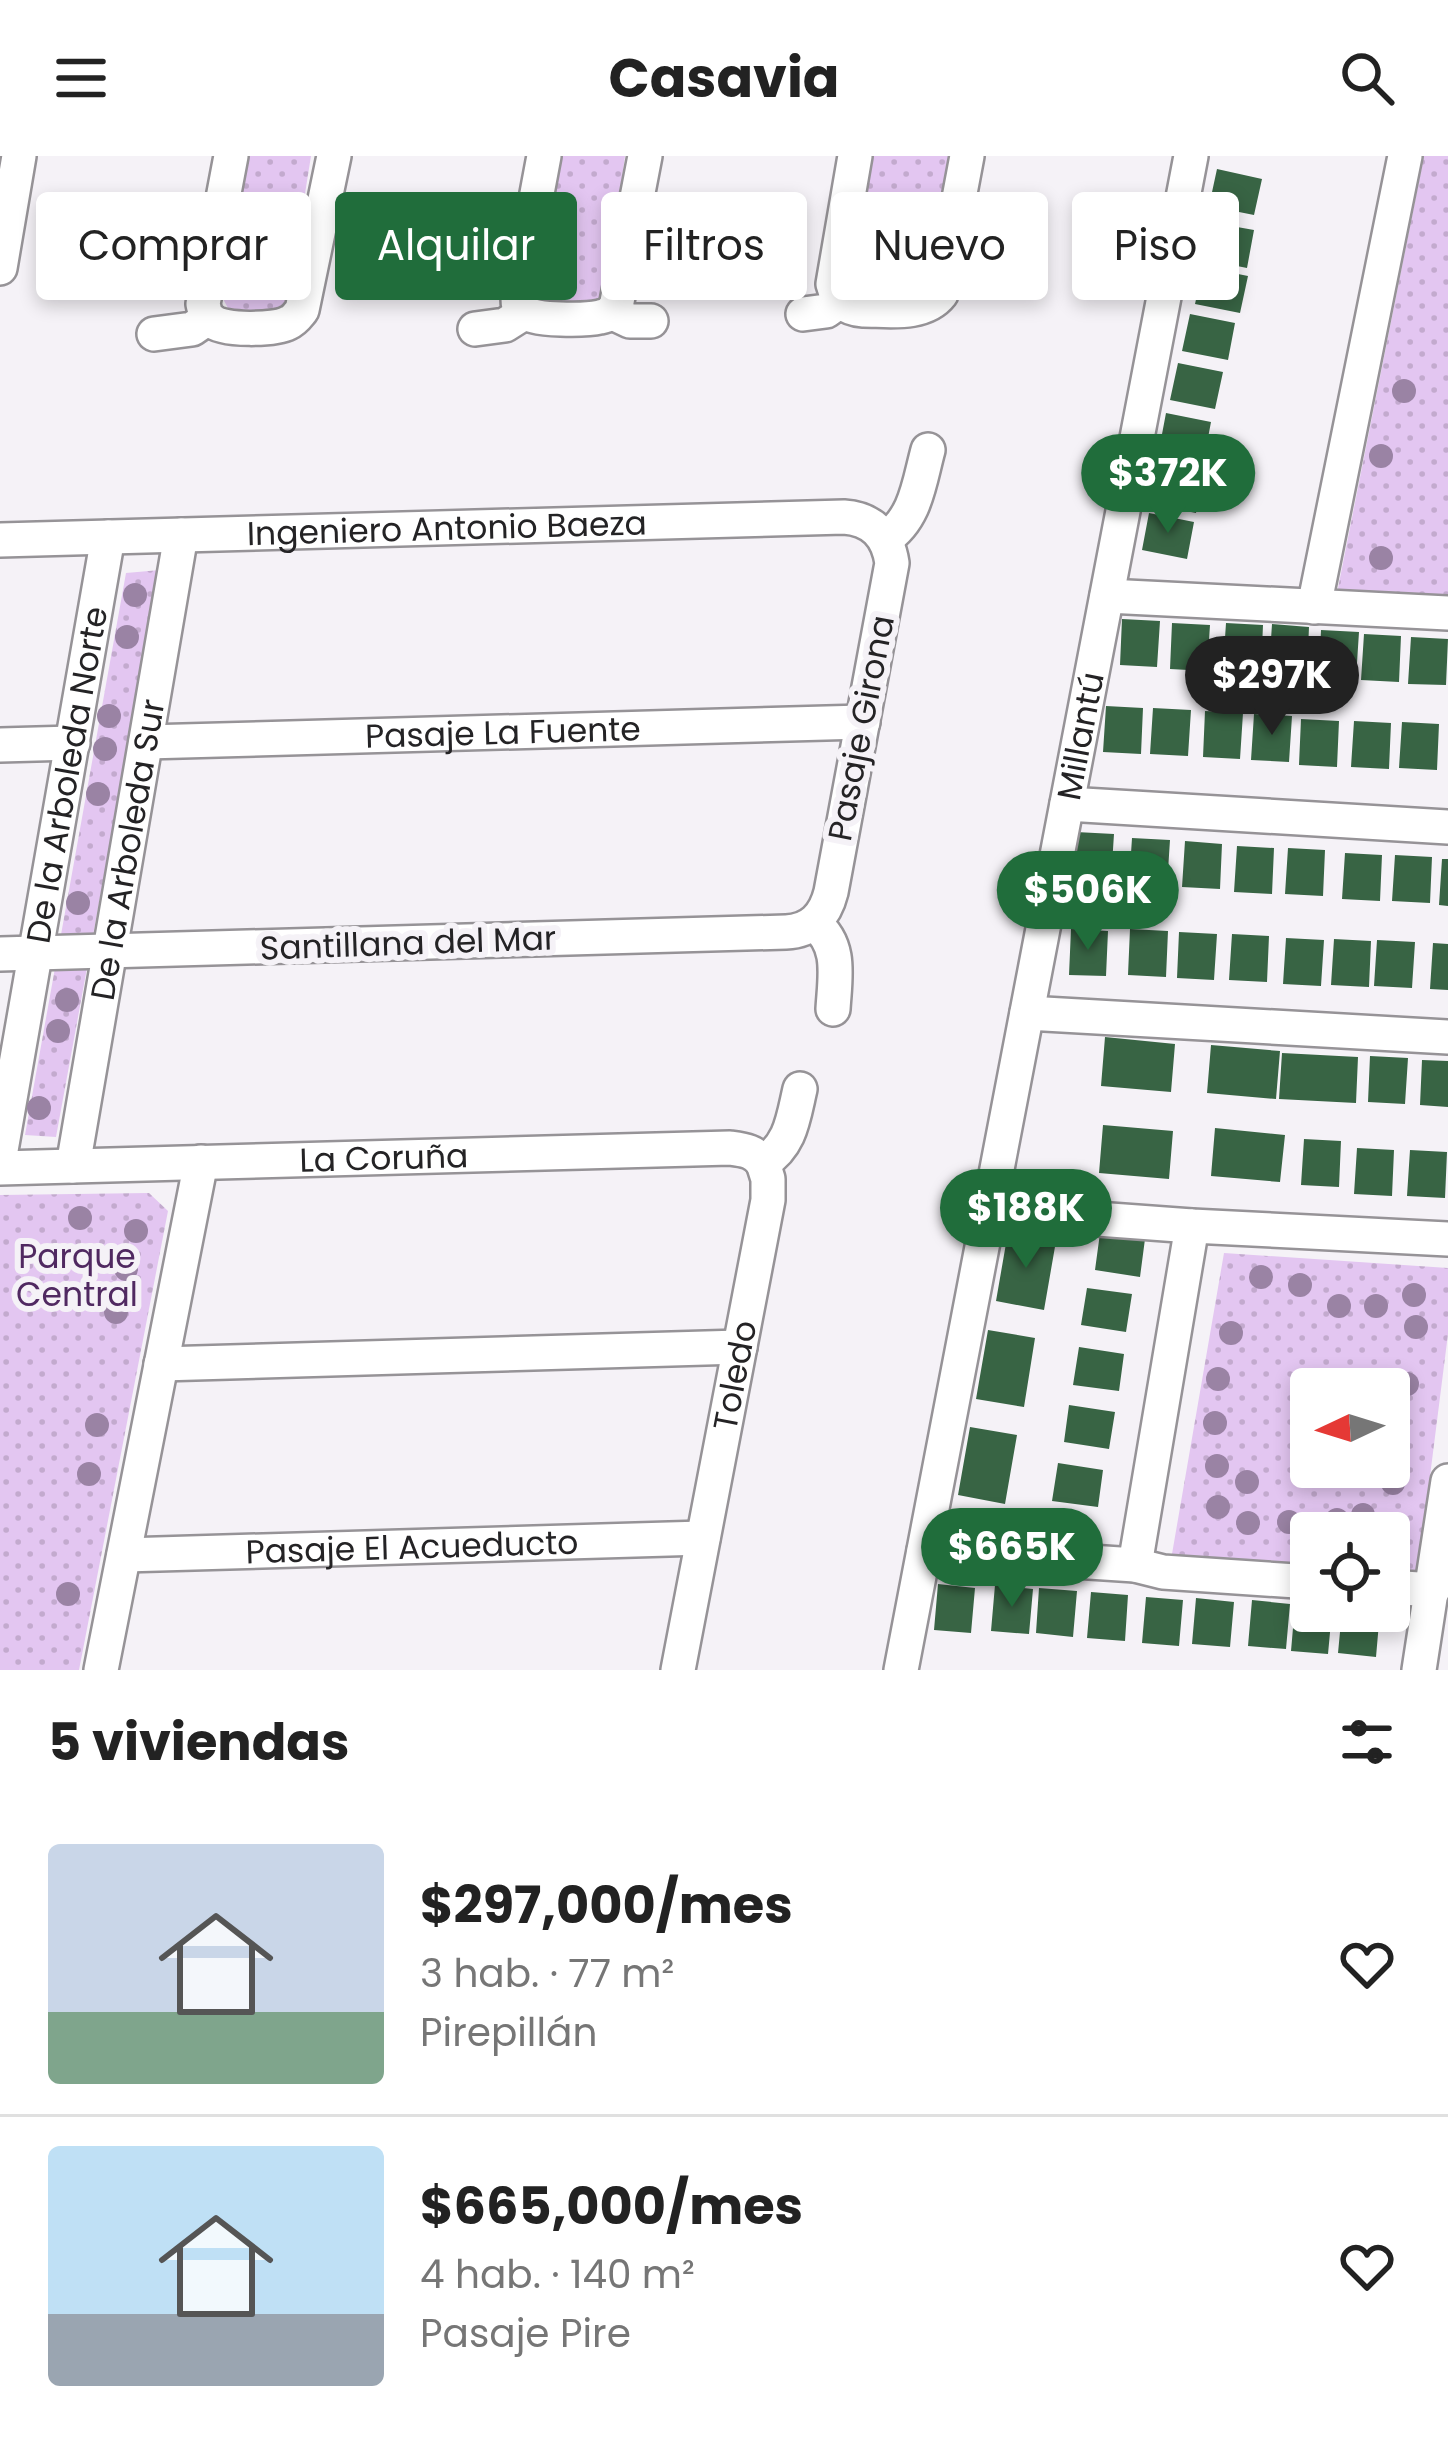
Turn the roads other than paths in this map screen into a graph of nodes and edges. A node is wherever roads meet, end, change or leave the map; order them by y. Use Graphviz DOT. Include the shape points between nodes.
graph roads {
  1 [pos="19,156"];
  2 [pos="231,156"];
  3 [pos="334,156"];
  4 [pos="544,156"];
  5 [pos="644,156"];
  6 [pos="855,156"];
  7 [pos="967,156"];
  8 [pos="1191,156"];
  9 [pos="1405,156"];
  10 [pos="0,268"];
  11 [pos="840,301"];
  12 [pos="524,313"];
  13 [pos="611,313"];
  14 [pos="803,314"];
  15 [pos="208,318"];
  16 [pos="651,321"];
  17 [pos="475,329"];
  18 [pos="154,334"];
  19 [pos="928,450"];
  20 [pos="182,535"];
  21 [pos="108,537"];
  22 [pos="885,538"];
  23 [pos="0,539"];
  24 [pos="1107,596"];
  25 [pos="1314,607"];
  26 [pos="1448,613"];
  27 [pos="862,722"];
  28 [pos="73,742"];
  29 [pos="146,742"];
  30 [pos="0,745"];
  31 [pos="1067,804"];
  32 [pos="1448,827"];
  33 [pos="814,923"];
  34 [pos="110,951"];
  35 [pos="35,953"];
  36 [pos="0,954"];
  37 [pos="833,1009"];
  38 [pos="1027,1013"];
  39 [pos="1448,1037"];
  40 [pos="800,1089"];
  41 [pos="0,1156"];
  42 [pos="201,1162"];
  43 [pos="764,1163"];
  44 [pos="73,1166"];
  45 [pos="0,1168"];
  46 [pos="989,1210"];
  47 [pos="1192,1226"];
  48 [pos="1448,1239"];
  49 [pos="740,1347"];
  50 [pos="161,1364"];
  51 [pos="1448,1480"];
  52 [pos="703,1538"];
  53 [pos="924,1551"];
  54 [pos="124,1555"];
  55 [pos="1135,1565"];
  56 [pos="1290,1581"];
  57 [pos="1410,1588"];
  58 [pos="1433,1590"];
  59 [pos="101,1670"];
  60 [pos="678,1670"];
  61 [pos="901,1670"];
  62 [pos="1419,1670"];
  1 -- 10 [label="street"];
  2 -- 15 [label="street" via="204,297"];
  3 -- 15 [label="street" via="302,310 273,327 221,326"];
  4 -- 12 [label="street" via="518,295"];
  5 -- 13 [label="street"];
  6 -- 11 [label="street" via="834,274"];
  7 -- 11 [label="street" via="935,302 854,310"];
  8 -- 24 [label="street, Millantú"];
  9 -- 25 [label="street"];
  11 -- 14 [label="street"];
  12 -- 13 [label="street"];
  12 -- 17 [label="street" via="505,326"];
  13 -- 16 [label="street"];
  15 -- 18 [label="street" via="192,329"];
  19 -- 22 [label="street" via="913,508"];
  20 -- 21 [label="street, Ingeniero Antonio Baeza"];
  20 -- 22 [label="street, Ingeniero Antonio Baeza" via="844,517 868,522"];
  20 -- 29 [label="street, De la Arboleda Sur"];
  21 -- 23 [label="street, Ingeniero Antonio Baeza"];
  21 -- 28 [label="street, De la Arboleda Norte"];
  22 -- 27 [label="street, Pasaje Girona" via="892,563"];
  24 -- 25 [label="street"];
  24 -- 31 [label="street, Millantú"];
  25 -- 26 [label="street"];
  27 -- 29 [label="street, Pasaje La Fuente"];
  27 -- 33 [label="street, Pasaje Girona" via="831,892"];
  28 -- 30 [label="street"];
  28 -- 35 [label="street, De la Arboleda Norte"];
  29 -- 34 [label="street, De la Arboleda Sur"];
  31 -- 32 [label="street"];
  31 -- 38 [label="street, Millantú"];
  33 -- 34 [label="street, Santillana del Mar" via="796,932"];
  33 -- 37 [label="street" via="834,952"];
  34 -- 35 [label="street, Santillana del Mar"];
  34 -- 44 [label="street, De la Arboleda Sur"];
  35 -- 36 [label="street, Santillana del Mar"];
  35 -- 41 [label="street, De la Arboleda Norte"];
  38 -- 39 [label="street"];
  38 -- 46 [label="street, Millantú"];
  40 -- 43 [label="street" via="788,1138"];
  42 -- 43 [label="street, La Coruña" via="730,1148"];
  42 -- 44 [label="street, La Coruña"];
  42 -- 50 [label="street"];
  43 -- 49 [label="street, Toledo" via="768,1201"];
  44 -- 45 [label="street, La Coruña"];
  46 -- 47 [label="street"];
  46 -- 53 [label="street, Millantú"];
  47 -- 48 [label="street"];
  47 -- 55 [label="street"];
  49 -- 50 [label="street"];
  49 -- 52 [label="street, Toledo"];
  50 -- 54 [label="street"];
  51 -- 58 [label="street"];
  52 -- 54 [label="street, Pasaje El Acueducto"];
  52 -- 60 [label="street, Toledo"];
  53 -- 55 [label="street"];
  53 -- 61 [label="street, Millantú"];
  54 -- 59 [label="street"];
  55 -- 56 [label="street"];
  57 -- 58 [label="street"];
  58 -- 62 [label="street"];
}
